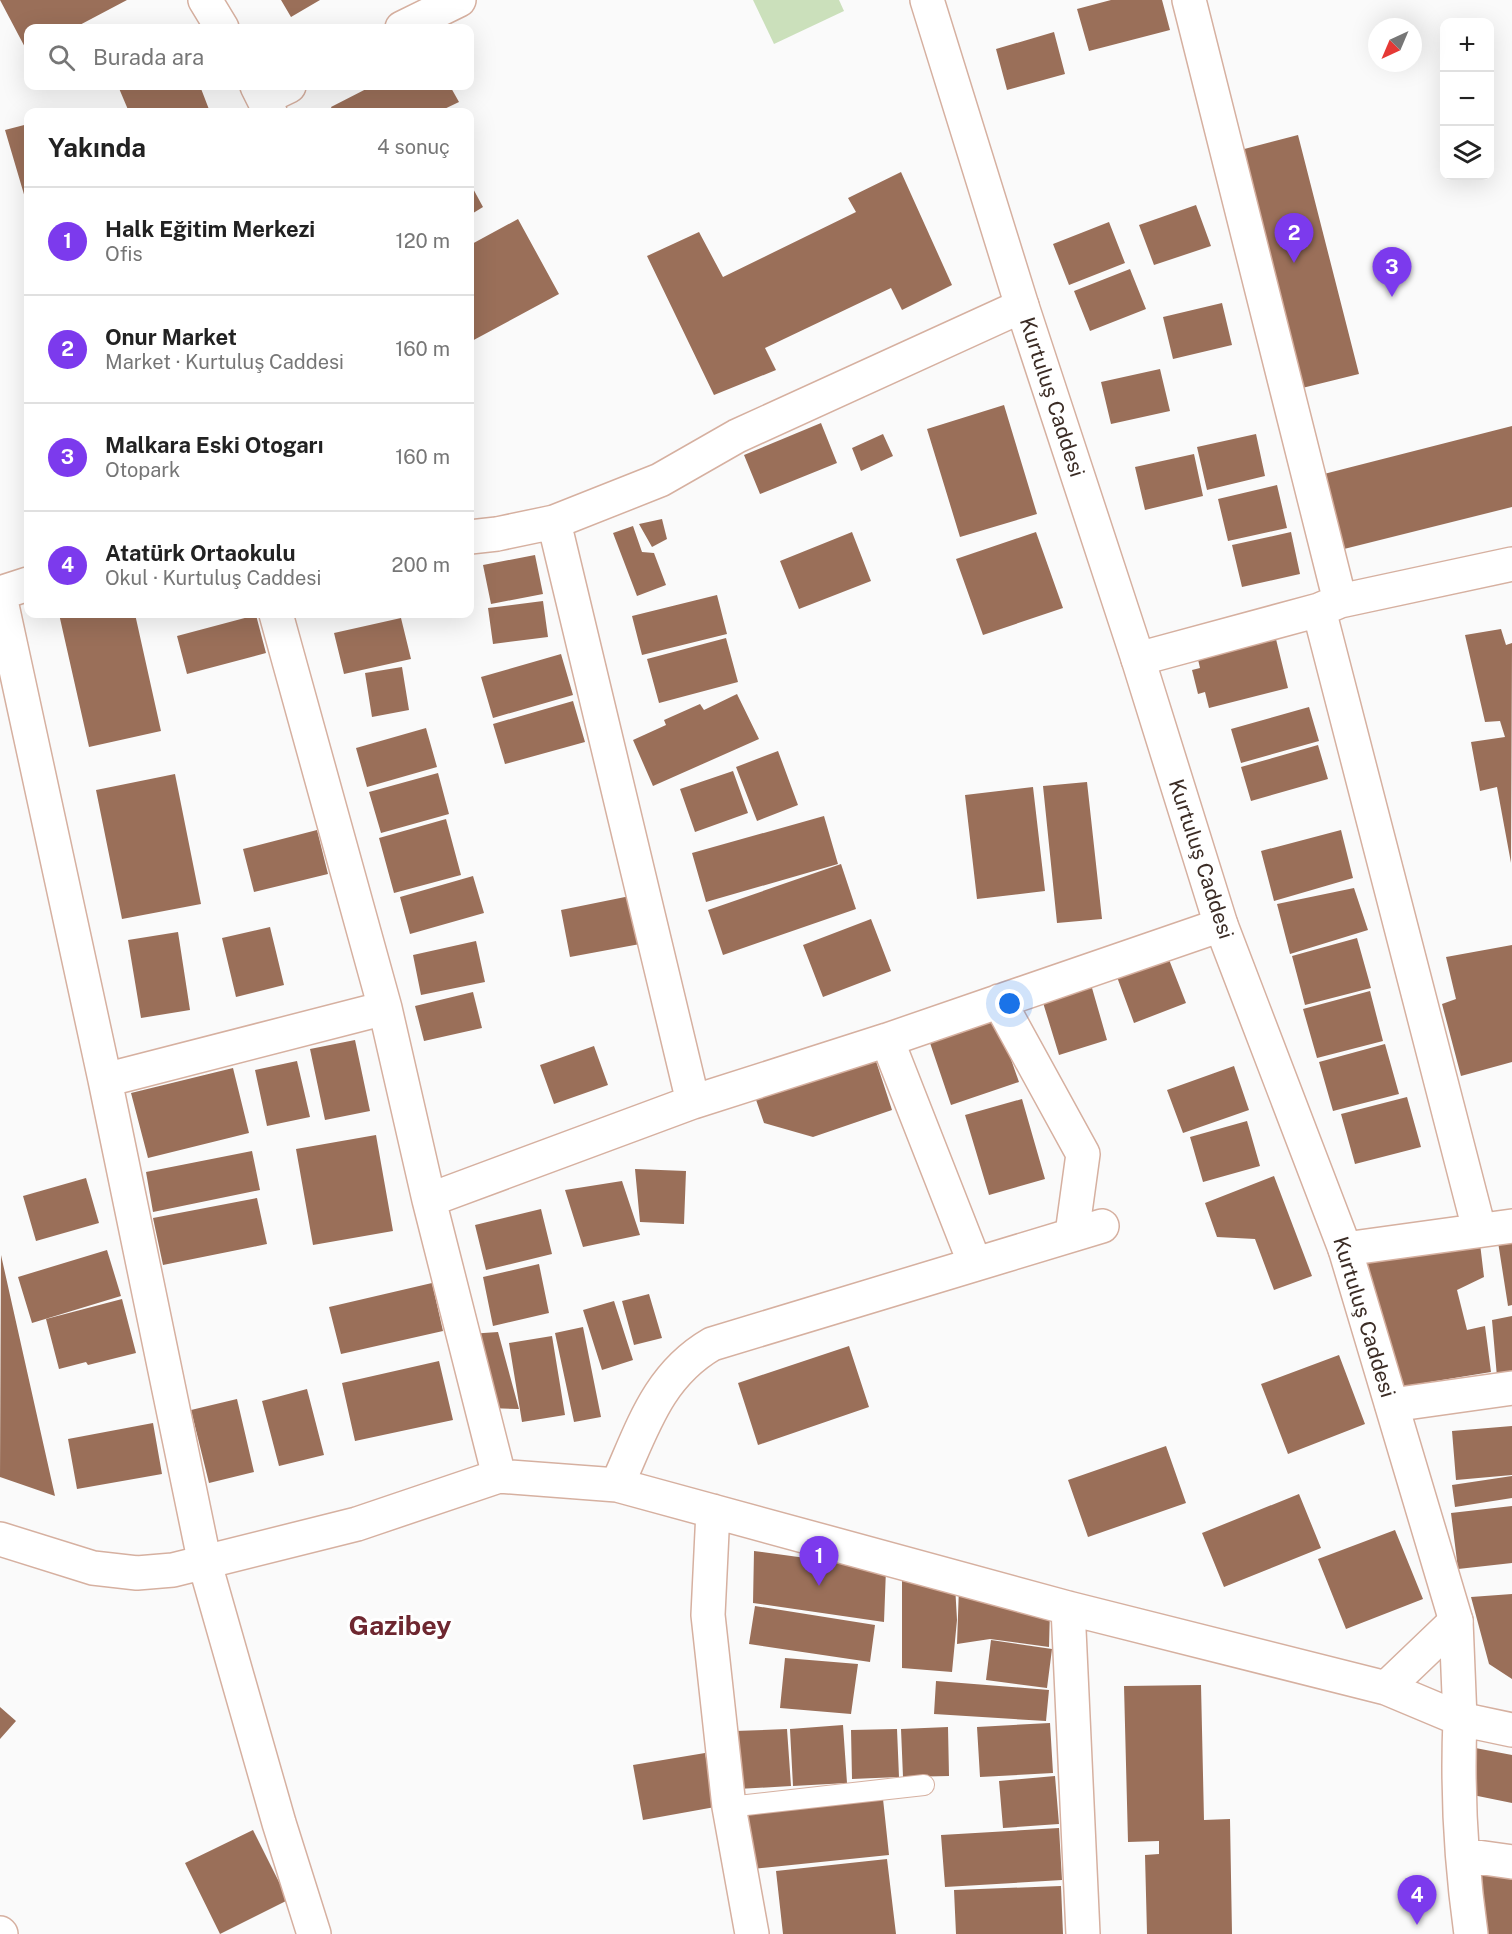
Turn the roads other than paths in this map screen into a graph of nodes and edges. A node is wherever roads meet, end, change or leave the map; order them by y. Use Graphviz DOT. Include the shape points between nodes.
graph roads {
  1 [pos="205,0"];
  2 [pos="459,0"];
  3 [pos="927,0"];
  4 [pos="1189,0"];
  5 [pos="220,24"];
  6 [pos="410,24"];
  7 [pos="1022,306"];
  8 [pos="554,522"];
  9 [pos="474,537"];
  10 [pos="1512,564"];
  11 [pos="24,586"];
  12 [pos="0,595"];
  13 [pos="1330,605"];
  14 [pos="277,618"];
  15 [pos="1138,659"];
  16 [pos="1221,925"];
  17 [pos="999,1001"];
  18 [pos="385,1008"];
  19 [pos="886,1040"];
  20 [pos="105,1080"];
  21 [pos="693,1102"];
  22 [pos="429,1200"];
  23 [pos="1512,1226"];
  24 [pos="1479,1229"];
  25 [pos="1345,1249"];
  26 [pos="975,1264"];
  27 [pos="1512,1388"];
  28 [pos="1392,1405"];
  29 [pos="499,1476"];
  30 [pos="617,1485"];
  31 [pos="713,1511"];
  32 [pos="0,1539"];
  33 [pos="204,1564"];
  34 [pos="1068,1608"];
  35 [pos="1456,1621"];
  36 [pos="1386,1688"];
  37 [pos="1460,1719"];
  38 [pos="1512,1730"];
  39 [pos="924,1785"];
  40 [pos="729,1807"];
  41 [pos="1463,1856"];
  42 [pos="1512,1862"];
  43 [pos="314,1934"];
  44 [pos="752,1934"];
  45 [pos="1083,1934"];
  46 [pos="1471,1934"];
  1 -- 5 [label="street"];
  2 -- 6 [label="street"];
  3 -- 7 [label="street, Kurtuluş Caddesi"];
  4 -- 13 [label="street"];
  7 -- 8 [label="street" via="737,436 660,480"];
  7 -- 15 [label="street, Kurtuluş Caddesi"];
  8 -- 9 [label="street"];
  8 -- 21 [label="street"];
  10 -- 13 [label="street"];
  11 -- 12 [label="street"];
  12 -- 20 [label="street"];
  13 -- 15 [label="street"];
  13 -- 24 [label="street"];
  14 -- 18 [label="street"];
  15 -- 16 [label="street, Kurtuluş Caddesi"];
  16 -- 17 [label="street"];
  16 -- 25 [label="street, Kurtuluş Caddesi"];
  17 -- 19 [label="street"];
  17 -- 26 [label="street" via="1083,1154 1087,1230"];
  18 -- 20 [label="street"];
  18 -- 22 [label="street"];
  19 -- 21 [label="street"];
  19 -- 26 [label="street"];
  20 -- 33 [label="street"];
  21 -- 22 [label="street"];
  22 -- 29 [label="street"];
  23 -- 24 [label="street"];
  24 -- 25 [label="street"];
  25 -- 28 [label="street, Kurtuluş Caddesi"];
  26 -- 30 [label="street" via="712,1344 690,1357 669,1378 653,1404"];
  27 -- 28 [label="street"];
  28 -- 35 [label="street, Kurtuluş Caddesi"];
  29 -- 30 [label="street"];
  29 -- 33 [label="street" via="357,1524"];
  30 -- 31 [label="street"];
  31 -- 34 [label="street"];
  31 -- 40 [label="street" via="708,1615"];
  32 -- 33 [label="street" via="93,1568 137,1573"];
  33 -- 43 [label="street"];
  34 -- 36 [label="street"];
  34 -- 45 [label="street"];
  35 -- 36 [label="street"];
  35 -- 37 [label="street, Kurtuluş Caddesi"];
  36 -- 37 [label="street"];
  37 -- 38 [label="street"];
  37 -- 41 [label="street, Kurtuluş Caddesi" via="1458,1777"];
  39 -- 40 [label="lane"];
  40 -- 44 [label="street"];
  41 -- 42 [label="street"];
  41 -- 46 [label="street, Kurtuluş Caddesi"];
}
